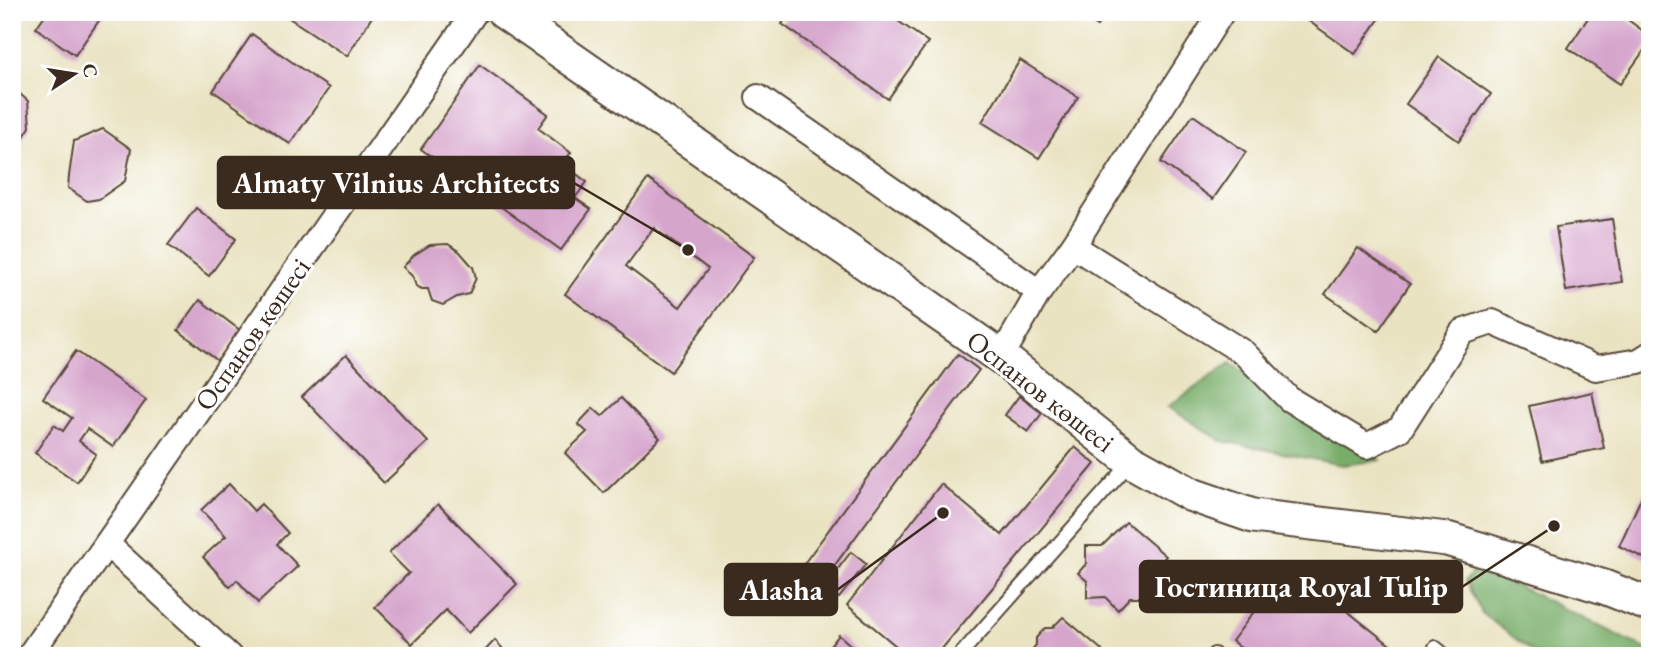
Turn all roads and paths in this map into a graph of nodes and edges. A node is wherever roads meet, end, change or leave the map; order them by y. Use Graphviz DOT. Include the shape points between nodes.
graph roads {
  1 [pos="475,12"];
  2 [pos="504,12"];
  3 [pos="1222,12"];
  4 [pos="758,97"];
  5 [pos="1073,246"];
  6 [pos="1039,292"];
  7 [pos="1650,354"];
  8 [pos="1001,356"];
  9 [pos="1131,461"];
  10 [pos="107,544"];
  11 [pos="1650,605"];
  12 [pos="1435,647"];
  13 [pos="29,656"];
  14 [pos="229,656"];
  15 [pos="959,656"];
  16 [pos="1446,656"];
  1 -- 10 [label="street, Оспанов көшесі"];
  2 -- 8 [label="street, Оспанов көшесі"];
  3 -- 5 [label="street"];
  4 -- 6 [label="street"];
  5 -- 6 [label="street"];
  5 -- 7 [label="street" via="1244,353 1289,399 1367,446 1400,429 1462,332 1492,323 1596,368 1639,361"];
  6 -- 8 [label="street"];
  8 -- 9 [label="street, Оспанов көшесі"];
  9 -- 11 [label="street, Оспанов көшесі" via="1192,495 1253,516 1447,539"];
  9 -- 15 [label="lane"];
  10 -- 13 [label="street, Оспанов көшесі"];
  10 -- 14 [label="street"];
  12 -- 16 [label="lane"];
}
